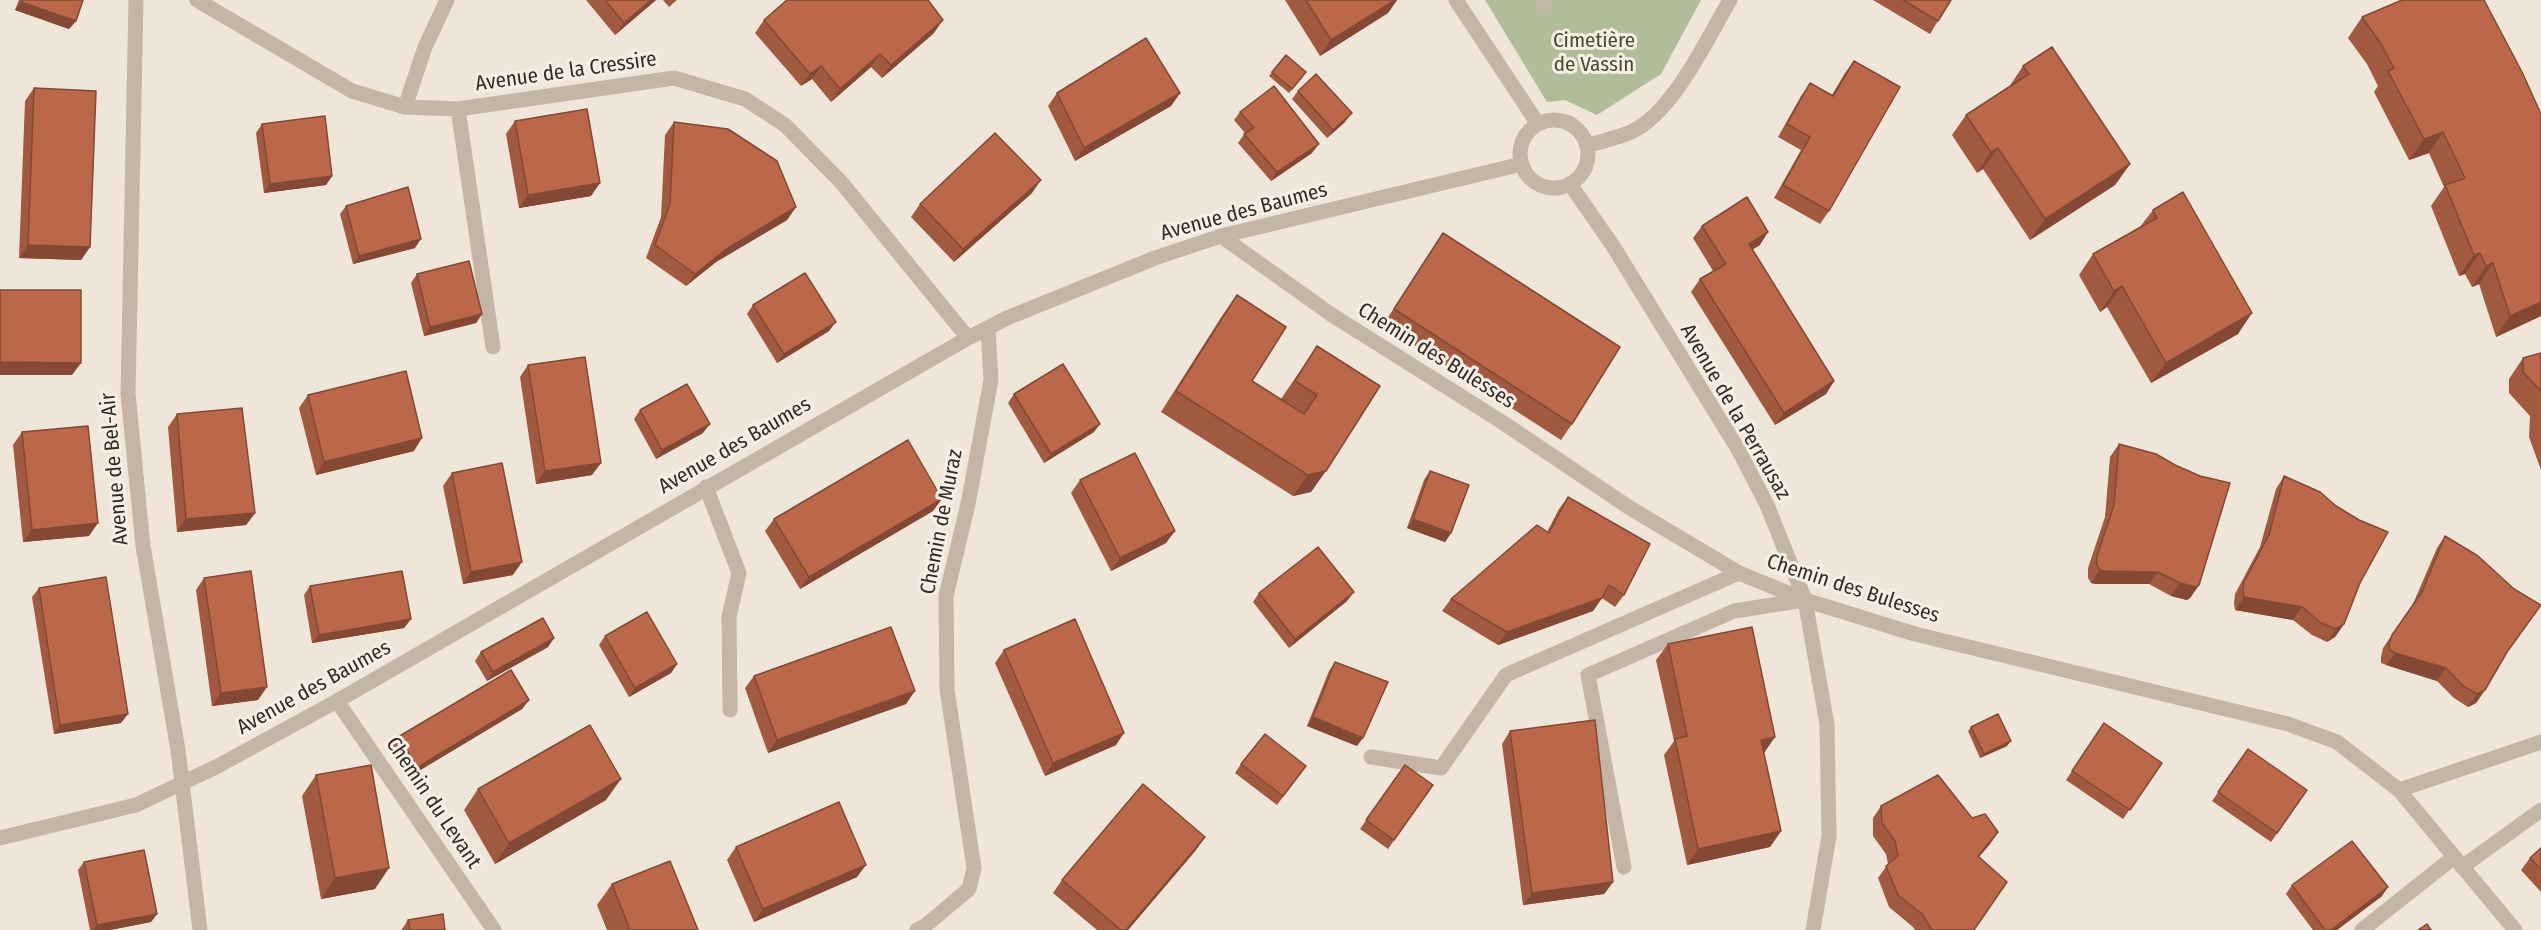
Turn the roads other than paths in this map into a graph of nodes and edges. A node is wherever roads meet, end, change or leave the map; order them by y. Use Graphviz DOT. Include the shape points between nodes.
graph roads {
  1 [pos="136,0"];
  2 [pos="197,0"];
  3 [pos="447,0"];
  4 [pos="1456,0"];
  5 [pos="1730,0"];
  6 [pos="405,106"];
  7 [pos="458,109"];
  8 [pos="1538,124"];
  9 [pos="1587,146"];
  10 [pos="1522,164"];
  11 [pos="1570,184"];
  12 [pos="1221,236"];
  13 [pos="988,327"];
  14 [pos="968,338"];
  15 [pos="493,347"];
  16 [pos="706,487"];
  17 [pos="1739,573"];
  18 [pos="1805,600"];
  19 [pos="338,701"];
  20 [pos="730,710"];
  21 [pos="2541,742"];
  22 [pos="1371,757"];
  23 [pos="182,782"];
  24 [pos="2399,790"];
  25 [pos="2541,810"];
  26 [pos="0,838"];
  27 [pos="2458,862"];
  28 [pos="1624,867"];
  29 [pos="201,930"];
  30 [pos="494,930"];
  31 [pos="917,930"];
  32 [pos="1813,930"];
  33 [pos="2362,930"];
  34 [pos="2515,930"];
  1 -- 23 [label="street, Avenue de Bel-Air" via="128,394 143,546"];
  2 -- 6 [label="street, Avenue de la Cressire" via="352,91"];
  3 -- 6 [label="street" via="424,47"];
  4 -- 8 [label="street"];
  5 -- 9 [label="street" via="1659,112 1631,132"];
  6 -- 7 [label="street, Avenue de la Cressire"];
  7 -- 14 [label="street, Avenue de la Cressire" via="675,78 745,99 785,125 841,182"];
  7 -- 15 [label="street"];
  8 -- 9 [label="street" via="1562,121 1582,135"];
  8 -- 10 [label="street" via="1523,141"];
  9 -- 11 [label="street" via="1585,168"];
  10 -- 11 [label="street" via="1536,183 1559,188"];
  10 -- 12 [label="street, Avenue des Baumes"];
  11 -- 18 [label="street, Avenue de la Perrausaz" via="1738,448 1767,505"];
  12 -- 13 [label="street, Avenue des Baumes" via="1155,258"];
  12 -- 17 [label="street, Chemin des Bulesses" via="1332,315 1630,508"];
  13 -- 14 [label="street, Avenue des Baumes"];
  13 -- 31 [label="street, Chemin de Muraz" via="991,380 946,596 947,689 974,868 969,889"];
  14 -- 16 [label="street, Avenue des Baumes"];
  16 -- 19 [label="street, Avenue des Baumes"];
  16 -- 20 [label="street" via="739,573 729,617"];
  17 -- 18 [label="street, Chemin des Bulesses"];
  17 -- 22 [label="street" via="1506,675 1441,768"];
  18 -- 24 [label="street, Chemin des Bulesses" via="1915,633 2313,731 2337,742"];
  18 -- 28 [label="street" via="1734,611 1588,675"];
  18 -- 32 [label="street, Avenue de la Perrausaz" via="1827,735 1829,836"];
  19 -- 23 [label="street, Avenue des Baumes"];
  19 -- 30 [label="street, Chemin du Levant"];
  21 -- 24 [label="street"];
  23 -- 26 [label="street, Avenue des Baumes" via="136,805"];
  23 -- 29 [label="street, Avenue de Bel-Air"];
  24 -- 27 [label="street, Chemin des Bulesses"];
  25 -- 27 [label="street"];
  27 -- 33 [label="street"];
  27 -- 34 [label="street, Chemin des Bulesses"];
}
